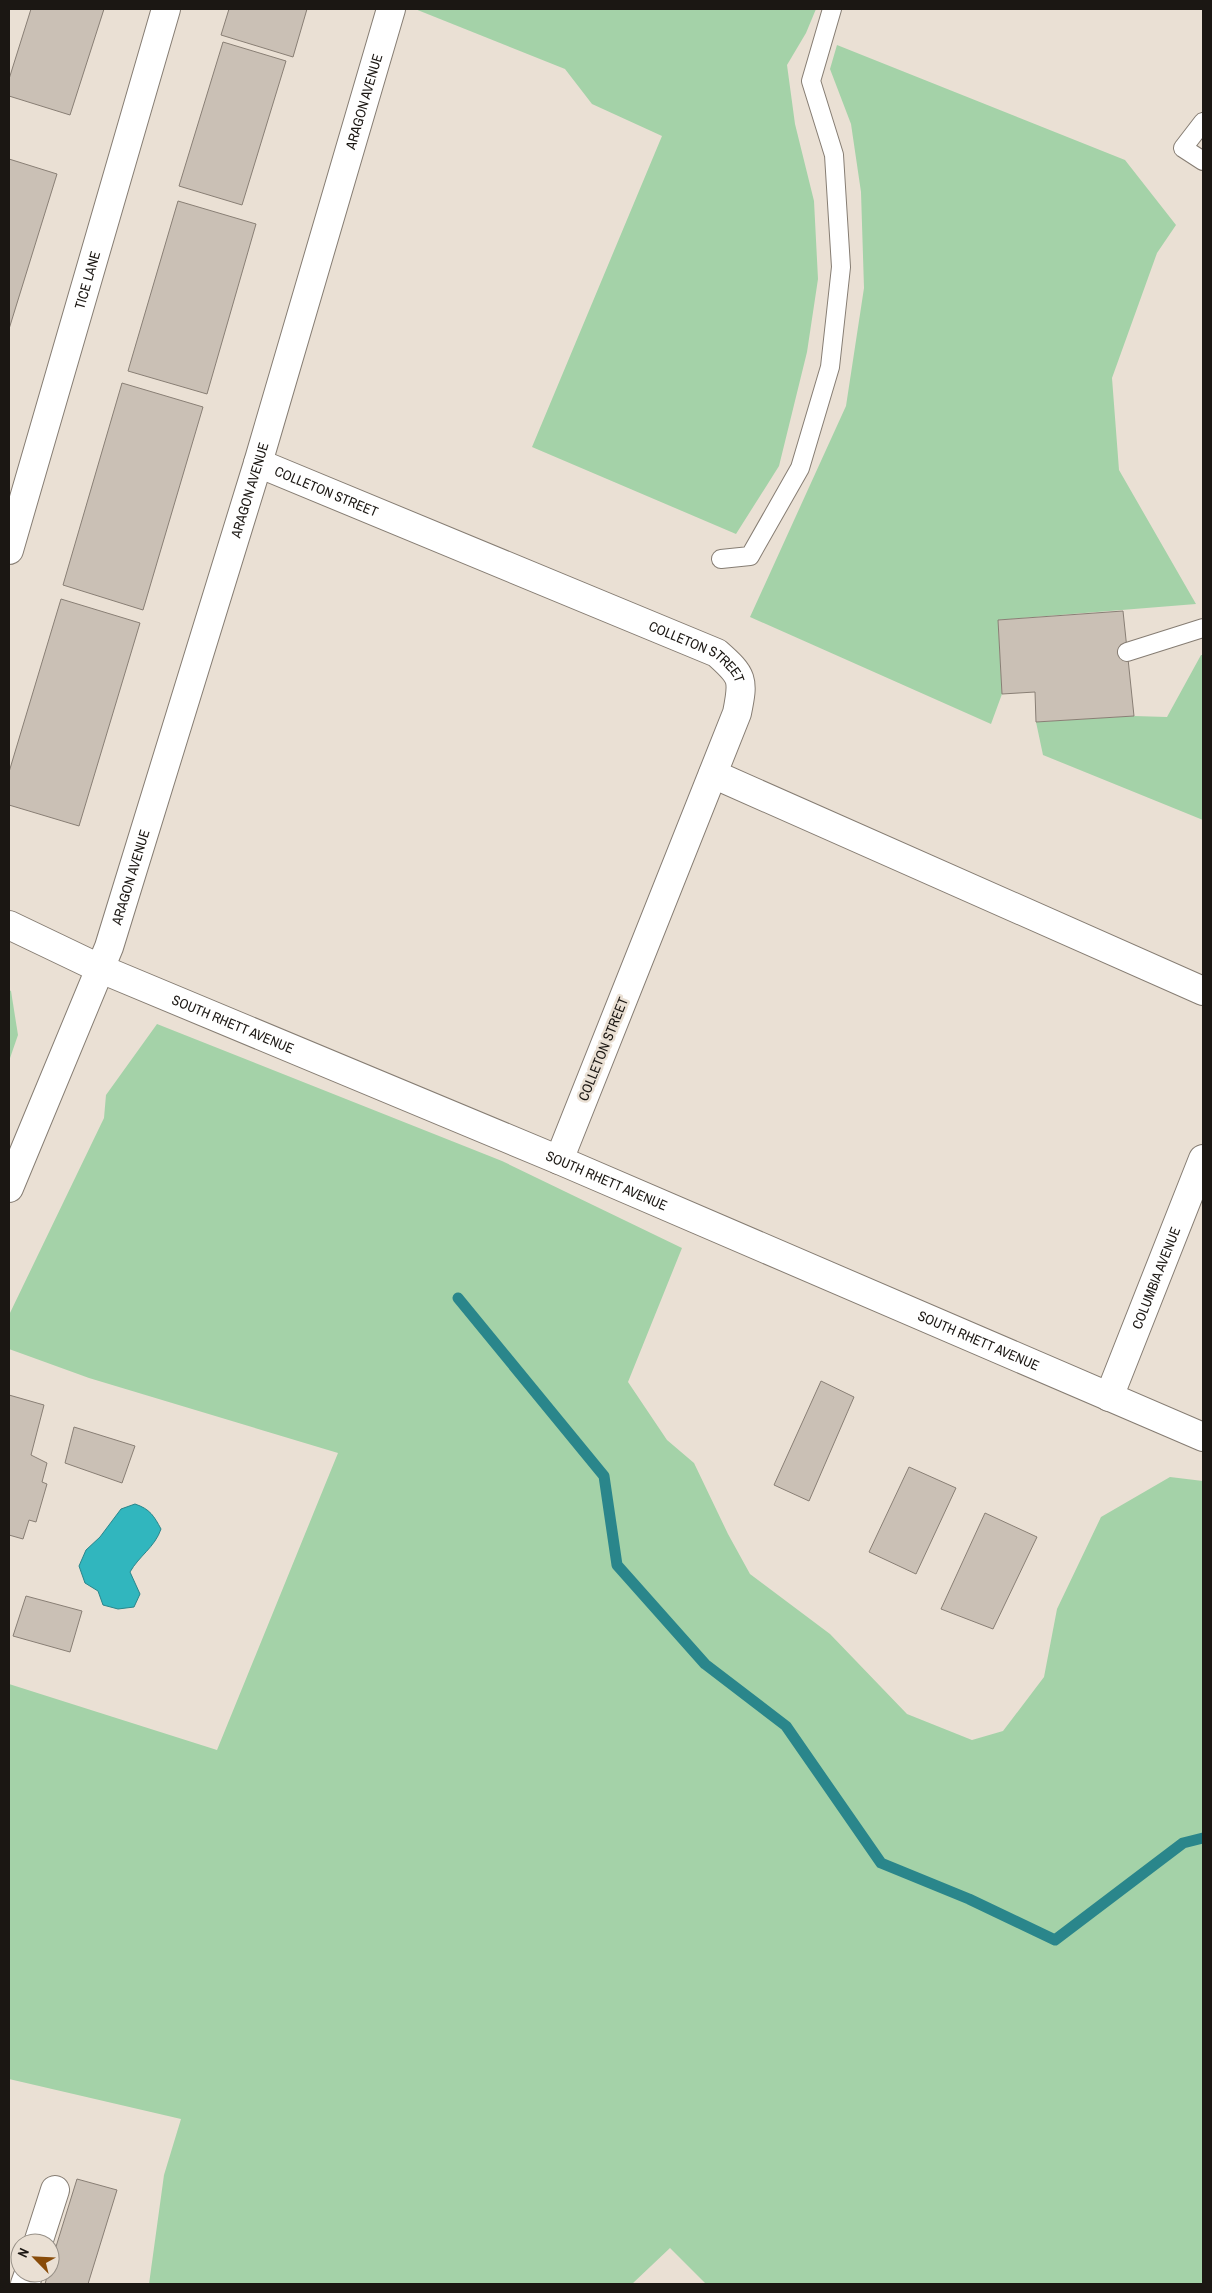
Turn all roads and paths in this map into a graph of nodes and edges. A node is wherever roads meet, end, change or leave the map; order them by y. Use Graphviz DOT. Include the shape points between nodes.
graph roads {
  1 [pos="166,9"];
  2 [pos="391,9"];
  3 [pos="832,9"];
  4 [pos="1203,122"];
  5 [pos="1203,161"];
  6 [pos="258,463"];
  7 [pos="9,550"];
  8 [pos="721,559"];
  9 [pos="1203,628"];
  10 [pos="1127,652"];
  11 [pos="713,774"];
  12 [pos="9,926"];
  13 [pos="101,969"];
  14 [pos="1203,991"];
  15 [pos="1203,1159"];
  16 [pos="559,1160"];
  17 [pos="9,1188"];
  18 [pos="1109,1397"];
  19 [pos="1203,1437"];
  20 [pos="55,2190"];
  21 [pos="41,2233"];
  1 -- 7 [label="street, TICE LANE"];
  2 -- 6 [label="street, ARAGON AVENUE"];
  3 -- 8 [label="lane" via="811,81 834,155 841,267 830,367 800,468 750,556"];
  4 -- 5 [label="lane" via="1184,148"];
  6 -- 11 [label="street, COLLETON STREET" via="717,653 736,670 742,689 737,713"];
  6 -- 13 [label="street, ARAGON AVENUE"];
  9 -- 10 [label="lane"];
  11 -- 14 [label="street"];
  11 -- 16 [label="street, COLLETON STREET"];
  12 -- 13 [label="street, SOUTH RHETT AVENUE"];
  13 -- 16 [label="street, SOUTH RHETT AVENUE"];
  13 -- 17 [label="street, ARAGON AVENUE"];
  15 -- 18 [label="street, COLUMBIA AVENUE"];
  16 -- 18 [label="street, SOUTH RHETT AVENUE"];
  18 -- 19 [label="street, SOUTH RHETT AVENUE"];
  20 -- 21 [label="street"];
}
